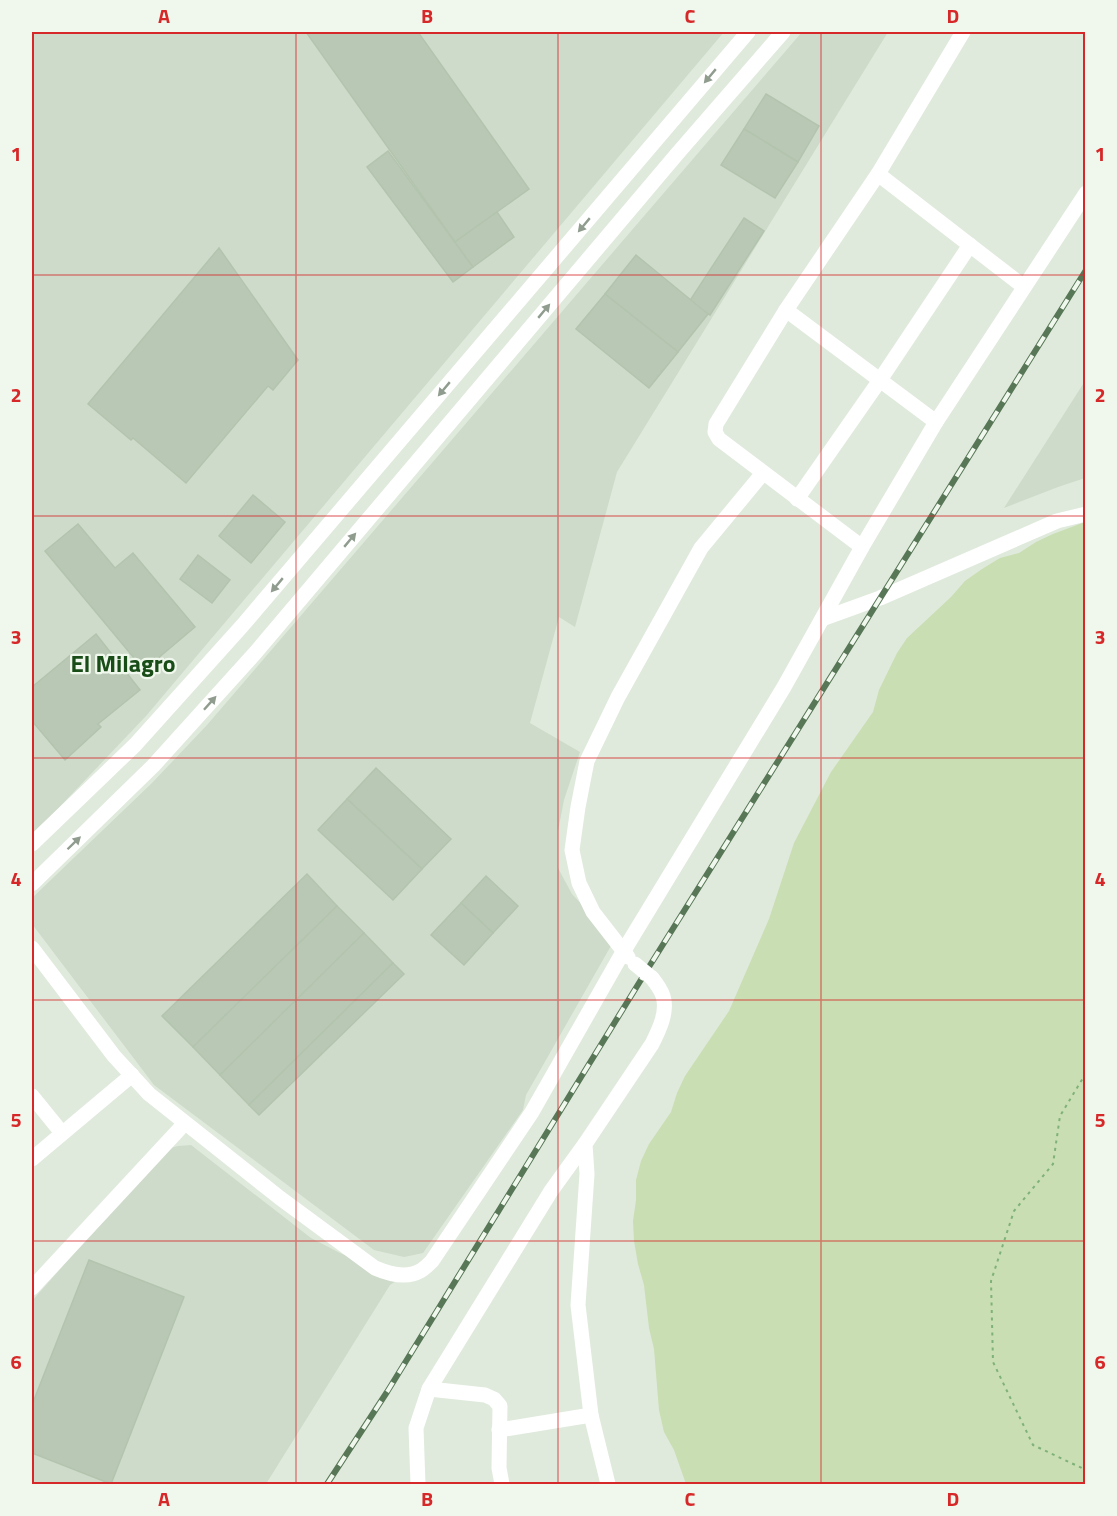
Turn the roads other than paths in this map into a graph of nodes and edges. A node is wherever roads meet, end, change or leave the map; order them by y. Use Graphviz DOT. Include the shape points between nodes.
graph roads {
  1 [pos="748,32"];
  2 [pos="783,32"];
  3 [pos="963,32"];
  4 [pos="656,141"];
  5 [pos="677,154"];
  6 [pos="878,174"];
  7 [pos="1086,193"];
  8 [pos="970,245"];
  9 [pos="1024,287"];
  10 [pos="786,310"];
  11 [pos="502,320"];
  12 [pos="523,336"];
  13 [pos="471,357"];
  14 [pos="490,374"];
  15 [pos="880,380"];
  16 [pos="936,422"];
  17 [pos="763,473"];
  18 [pos="797,499"];
  19 [pos="1086,514"];
  20 [pos="311,544"];
  21 [pos="862,547"];
  22 [pos="332,562"];
  23 [pos="822,619"];
  24 [pos="135,745"];
  25 [pos="153,766"];
  26 [pos="32,844"];
  27 [pos="32,884"];
  28 [pos="32,948"];
  29 [pos="623,952"];
  30 [pos="132,1075"];
  31 [pos="32,1096"];
  32 [pos="185,1123"];
  33 [pos="63,1133"];
  34 [pos="585,1144"];
  35 [pos="32,1159"];
  36 [pos="32,1288"];
  37 [pos="429,1389"];
  38 [pos="591,1414"];
  39 [pos="500,1430"];
  40 [pos="418,1485"];
  41 [pos="502,1485"];
  42 [pos="608,1485"];
  1 -- 4 [label="street, one-way"];
  2 -- 5 [label="street"];
  3 -- 6 [label="street"];
  4 -- 5 [label="street"];
  4 -- 11 [label="street, one-way"];
  12 -- 5 [label="street, one-way"];
  6 -- 8 [label="street"];
  6 -- 10 [label="street"];
  7 -- 9 [label="street"];
  8 -- 9 [label="street"];
  8 -- 15 [label="street"];
  9 -- 16 [label="street"];
  10 -- 15 [label="street"];
  10 -- 17 [label="street" via="716,424 719,439"];
  11 -- 12 [label="street"];
  11 -- 13 [label="street"];
  12 -- 14 [label="street"];
  13 -- 14 [label="street"];
  13 -- 20 [label="street, one-way"];
  22 -- 14 [label="street, one-way"];
  15 -- 16 [label="street"];
  15 -- 18 [label="street"];
  16 -- 21 [label="street"];
  17 -- 18 [label="street"];
  17 -- 29 [label="street" via="702,548 618,697 587,761 572,850 579,883 593,912"];
  18 -- 21 [label="street"];
  19 -- 23 [label="street" via="1057,521"];
  20 -- 22 [label="street"];
  20 -- 24 [label="street, one-way"];
  21 -- 23 [label="street"];
  25 -- 22 [label="street, one-way"];
  23 -- 29 [label="street"];
  24 -- 25 [label="street"];
  24 -- 26 [label="street"];
  27 -- 25 [label="street, one-way"];
  28 -- 30 [label="street"];
  29 -- 32 [label="street" via="532,1112 432,1262 421,1271 401,1275 375,1268"];
  29 -- 34 [label="street, bridge" via="652,978 663,996 664,1012 652,1044"];
  30 -- 32 [label="street"];
  30 -- 33 [label="street"];
  31 -- 33 [label="street"];
  32 -- 36 [label="street"];
  33 -- 35 [label="street"];
  34 -- 37 [label="street" via="551,1191"];
  34 -- 38 [label="street" via="587,1174 578,1305"];
  37 -- 39 [label="street" via="494,1399 500,1406"];
  37 -- 40 [label="street" via="416,1428"];
  38 -- 39 [label="street"];
  38 -- 42 [label="street"];
  39 -- 41 [label="street"];
}
